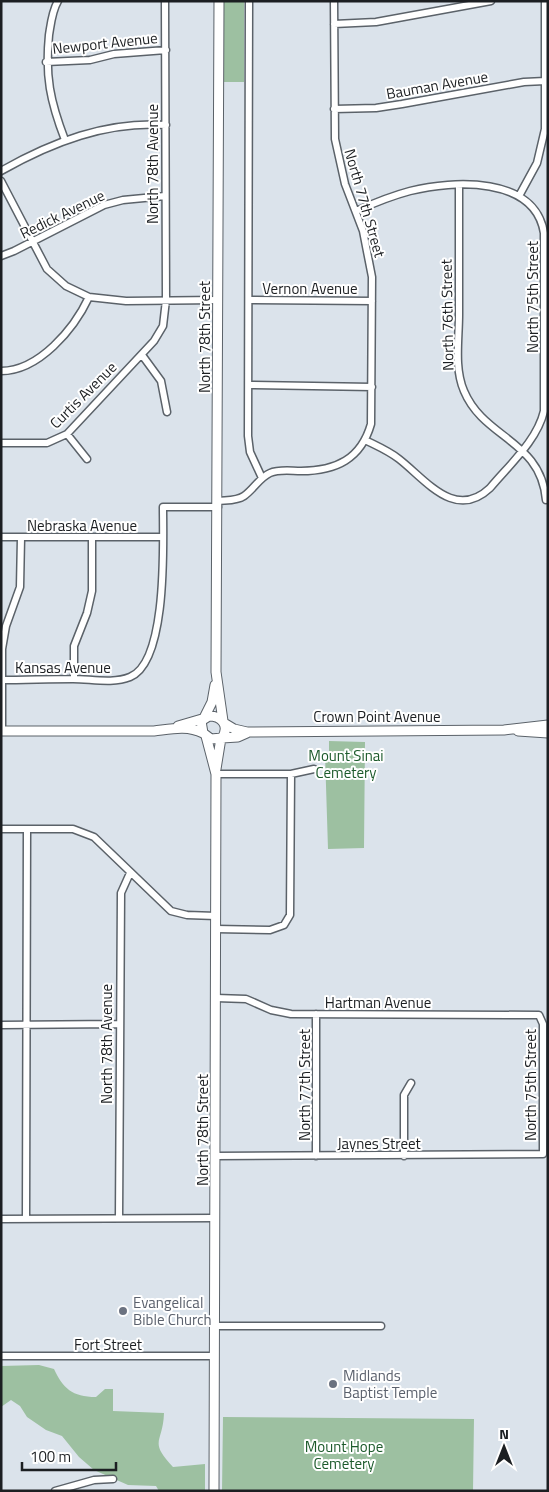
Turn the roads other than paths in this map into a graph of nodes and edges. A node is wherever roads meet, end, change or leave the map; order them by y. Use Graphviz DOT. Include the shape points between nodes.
graph roads {
  1 [pos="58,1"];
  2 [pos="165,1"];
  3 [pos="218,1"];
  4 [pos="249,1"];
  5 [pos="334,1"];
  6 [pos="491,1"];
  7 [pos="545,1"];
  8 [pos="334,24"];
  9 [pos="166,50"];
  10 [pos="46,62"];
  11 [pos="545,81"];
  12 [pos="334,109"];
  13 [pos="166,125"];
  14 [pos="66,140"];
  15 [pos="1,171"];
  16 [pos="1,181"];
  17 [pos="459,185"];
  18 [pos="165,196"];
  19 [pos="519,196"];
  20 [pos="356,211"];
  21 [pos="32,242"];
  22 [pos="1,256"];
  23 [pos="89,297"];
  24 [pos="166,300"];
  25 [pos="218,300"];
  26 [pos="249,300"];
  27 [pos="372,301"];
  28 [pos="163,326"];
  29 [pos="142,355"];
  30 [pos="1,371"];
  31 [pos="249,385"];
  32 [pos="372,387"];
  33 [pos="167,412"];
  34 [pos="67,434"];
  35 [pos="365,440"];
  36 [pos="1,443"];
  37 [pos="521,450"];
  38 [pos="87,459"];
  39 [pos="262,478"];
  40 [pos="546,500"];
  41 [pos="218,504"];
  42 [pos="1,537"];
  43 [pos="163,537"];
  44 [pos="21,538"];
  45 [pos="92,538"];
  46 [pos="216,672"];
  47 [pos="74,679"];
  48 [pos="2,680"];
  49 [pos="203,718"];
  50 [pos="224,722"];
  51 [pos="548,724"];
  52 [pos="176,728"];
  53 [pos="508,729"];
  54 [pos="2,731"];
  55 [pos="247,732"];
  56 [pos="548,733"];
  57 [pos="205,735"];
  58 [pos="222,738"];
  59 [pos="314,769"];
  60 [pos="216,771"];
  61 [pos="291,774"];
  62 [pos="1,829"];
  63 [pos="27,829"];
  64 [pos="130,873"];
  65 [pos="216,916"];
  66 [pos="216,929"];
  67 [pos="216,998"];
  68 [pos="316,1014"];
  69 [pos="541,1017"];
  70 [pos="120,1024"];
  71 [pos="1,1025"];
  72 [pos="26,1025"];
  73 [pos="411,1083"];
  74 [pos="543,1154"];
  75 [pos="216,1156"];
  76 [pos="316,1156"];
  77 [pos="404,1156"];
  78 [pos="119,1218"];
  79 [pos="215,1218"];
  80 [pos="1,1219"];
  81 [pos="26,1219"];
  82 [pos="215,1326"];
  83 [pos="381,1326"];
  84 [pos="1,1356"];
  85 [pos="214,1356"];
  86 [pos="113,1480"];
  87 [pos="56,1491"];
  88 [pos="214,1491"];
  1 -- 10 [label="street" via="52,16"];
  2 -- 9 [label="street, North 78th Avenue"];
  3 -- 25 [label="street, North 78th Street"];
  4 -- 26 [label="street"];
  5 -- 8 [label="street, North 77th Street"];
  6 -- 8 [label="street" via="376,22"];
  7 -- 11 [label="street"];
  8 -- 12 [label="street, North 77th Street"];
  9 -- 10 [label="street, Newport Avenue"];
  9 -- 13 [label="street, North 78th Avenue"];
  10 -- 14 [label="street" via="50,95"];
  11 -- 12 [label="street, Bauman Avenue" via="385,107"];
  11 -- 19 [label="street" via="542,146 535,168"];
  12 -- 20 [label="street, North 77th Street" via="340,163"];
  13 -- 14 [label="street" via="115,126"];
  13 -- 18 [label="street, North 78th Avenue"];
  14 -- 15 [label="street"];
  16 -- 21 [label="street"];
  17 -- 19 [label="street" via="502,189"];
  17 -- 20 [label="street" via="412,190"];
  17 -- 37 [label="street, North 76th Street" via="459,374 464,392 475,410"];
  18 -- 21 [label="street, Redick Avenue" via="104,205"];
  18 -- 24 [label="street, North 78th Avenue"];
  19 -- 37 [label="street, North 75th Street" via="537,212 544,233 544,411 538,429"];
  20 -- 27 [label="street, North 77th Street" via="368,254"];
  21 -- 22 [label="street, Redick Avenue"];
  21 -- 23 [label="street" via="47,269 57,279"];
  23 -- 24 [label="street"];
  23 -- 30 [label="street" via="78,318 40,358 23,368"];
  24 -- 25 [label="street"];
  24 -- 28 [label="street, North 78th Avenue"];
  25 -- 41 [label="street, North 78th Street"];
  26 -- 27 [label="street, Vernon Avenue"];
  26 -- 31 [label="street"];
  27 -- 32 [label="street, North 77th Street"];
  28 -- 29 [label="street, Curtis Avenue"];
  29 -- 33 [label="street" via="161,382"];
  29 -- 34 [label="street, Curtis Avenue"];
  31 -- 32 [label="street"];
  31 -- 39 [label="street" via="249,445"];
  32 -- 35 [label="street, North 77th Street" via="371,424"];
  34 -- 36 [label="street, Curtis Avenue" via="47,443"];
  34 -- 38 [label="street"];
  35 -- 37 [label="street" via="397,457 440,493 460,501 482,495"];
  35 -- 39 [label="street" via="357,452 341,465 323,470 276,472"];
  37 -- 40 [label="street, North 76th Street" via="540,471"];
  39 -- 41 [label="street" via="241,497"];
  41 -- 43 [label="street" via="163,507"];
  41 -- 46 [label="street, North 78th Street"];
  42 -- 44 [label="street, Nebraska Avenue"];
  43 -- 45 [label="street, Nebraska Avenue"];
  43 -- 47 [label="street, Kansas Avenue" via="163,594 146,658 136,673 123,679"];
  44 -- 45 [label="street, Nebraska Avenue"];
  44 -- 48 [label="street" via="21,581 4,634"];
  45 -- 47 [label="street" via="92,591 74,646"];
  46 -- 49 [label="street" via="212,702"];
  46 -- 50 [label="street"];
  47 -- 48 [label="street, Kansas Avenue"];
  48 -- 54 [label="street"];
  49 -- 50 [label="street" via="214,716"];
  49 -- 52 [label="street"];
  49 -- 57 [label="street"];
  50 -- 55 [label="street, Crown Point Avenue"];
  50 -- 58 [label="street" via="226,731"];
  51 -- 53 [label="street, Crown Point Avenue"];
  52 -- 54 [label="street" via="154,731"];
  52 -- 57 [label="street" via="192,729"];
  53 -- 55 [label="street, Crown Point Avenue"];
  53 -- 56 [label="street, Crown Point Avenue"];
  55 -- 58 [label="street, Crown Point Avenue" via="238,737"];
  57 -- 58 [label="street" via="214,740"];
  57 -- 60 [label="street"];
  58 -- 60 [label="street"];
  59 -- 61 [label="street"];
  60 -- 61 [label="street"];
  60 -- 65 [label="street, North 78th Street"];
  61 -- 66 [label="street" via="290,915 284,925 270,930"];
  62 -- 63 [label="street"];
  63 -- 64 [label="street" via="74,829 87,833"];
  63 -- 72 [label="street"];
  64 -- 65 [label="street" via="172,911"];
  64 -- 70 [label="street, North 78th Avenue" via="121,893"];
  65 -- 66 [label="street, North 78th Street"];
  66 -- 67 [label="street, North 78th Street"];
  67 -- 68 [label="street, Hartman Avenue" via="246,999 278,1012"];
  67 -- 75 [label="street, North 78th Street"];
  68 -- 69 [label="street, Hartman Avenue" via="533,1014"];
  68 -- 76 [label="street, North 77th Street"];
  69 -- 74 [label="street, North 75th Street"];
  70 -- 72 [label="street"];
  70 -- 78 [label="street, North 78th Avenue"];
  71 -- 72 [label="street"];
  72 -- 81 [label="street"];
  73 -- 77 [label="street" via="404,1095"];
  74 -- 77 [label="street, Jaynes Street"];
  75 -- 76 [label="street, Jaynes Street"];
  75 -- 79 [label="street, North 78th Street"];
  76 -- 77 [label="street, Jaynes Street"];
  78 -- 79 [label="street"];
  78 -- 81 [label="street"];
  79 -- 82 [label="street, North 78th Street"];
  80 -- 81 [label="street"];
  82 -- 83 [label="street"];
  82 -- 85 [label="street, North 78th Street"];
  84 -- 85 [label="street, Fort Street"];
  85 -- 88 [label="street, North 78th Street"];
  86 -- 87 [label="street" via="94,1480"];
}
